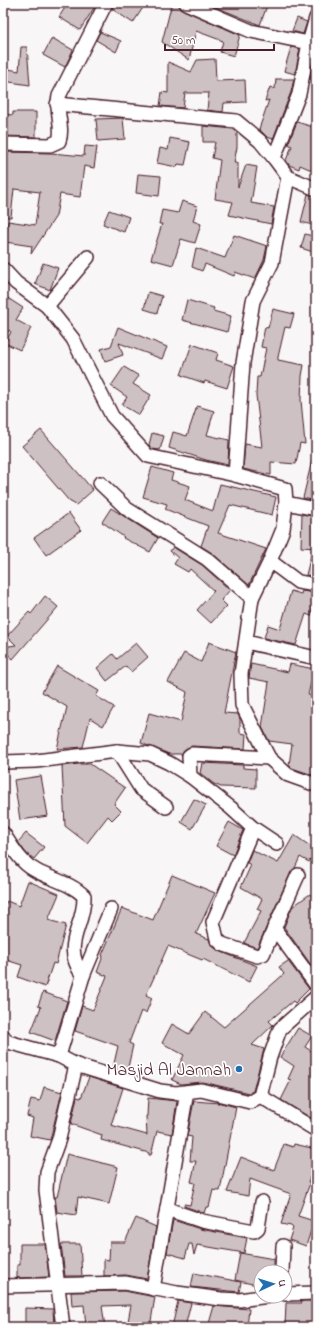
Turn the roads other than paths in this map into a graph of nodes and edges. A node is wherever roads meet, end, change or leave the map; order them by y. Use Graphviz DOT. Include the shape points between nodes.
graph roads {
  1 [pos="106,3"];
  2 [pos="186,3"];
  3 [pos="316,18"];
  4 [pos="309,43"];
  5 [pos="57,104"];
  6 [pos="3,144"];
  7 [pos="274,158"];
  8 [pos="288,176"];
  9 [pos="316,189"];
  10 [pos="88,258"];
  11 [pos="3,269"];
  12 [pos="47,306"];
  13 [pos="235,475"];
  14 [pos="100,483"];
  15 [pos="286,503"];
  16 [pos="316,509"];
  17 [pos="270,561"];
  18 [pos="316,585"];
  19 [pos="252,598"];
  20 [pos="246,642"];
  21 [pos="316,658"];
  22 [pos="117,751"];
  23 [pos="268,758"];
  24 [pos="3,762"];
  25 [pos="190,776"];
  26 [pos="316,785"];
  27 [pos="166,807"];
  28 [pos="253,828"];
  29 [pos="3,833"];
  30 [pos="277,844"];
  31 [pos="298,875"];
  32 [pos="111,909"];
  33 [pos="274,928"];
  34 [pos="83,976"];
  35 [pos="316,985"];
  36 [pos="316,997"];
  37 [pos="3,1036"];
  38 [pos="59,1056"];
  39 [pos="76,1065"];
  40 [pos="187,1092"];
  41 [pos="260,1096"];
  42 [pos="316,1130"];
  43 [pos="262,1202"];
  44 [pos="167,1209"];
  45 [pos="282,1246"];
  46 [pos="282,1264"];
  47 [pos="56,1285"];
  48 [pos="3,1286"];
  49 [pos="153,1289"];
  50 [pos="316,1293"];
  51 [pos="293,1294"];
  52 [pos="253,1298"];
  53 [pos="63,1327"];
  1 -- 5 [label="street"];
  2 -- 4 [label="street" via="251,32"];
  3 -- 4 [label="street"];
  4 -- 7 [label="street" via="299,94"];
  5 -- 6 [label="street" via="61,135 59,141 50,145"];
  5 -- 7 [label="street" via="236,122 260,141"];
  7 -- 8 [label="street"];
  8 -- 9 [label="street"];
  8 -- 13 [label="street" via="272,262 253,301 243,362"];
  10 -- 12 [label="street"];
  11 -- 12 [label="street" via="16,283"];
  12 -- 13 [label="street" via="73,339 112,416 148,456"];
  13 -- 15 [label="street" via="285,489"];
  14 -- 19 [label="street" via="127,509 207,559"];
  15 -- 16 [label="street"];
  15 -- 17 [label="street" via="283,529"];
  17 -- 18 [label="street" via="298,582"];
  17 -- 19 [label="street"];
  19 -- 20 [label="street"];
  20 -- 21 [label="street"];
  20 -- 23 [label="street" via="241,674 242,705"];
  22 -- 24 [label="street" via="36,761"];
  22 -- 25 [label="street" via="150,754"];
  22 -- 27 [label="street" via="141,789"];
  23 -- 25 [label="street" via="192,754 189,756"];
  23 -- 26 [label="street" via="288,775"];
  25 -- 28 [label="street"];
  28 -- 30 [label="street"];
  28 -- 33 [label="street" via="213,922 217,939 222,944 257,956 263,954"];
  29 -- 34 [label="street" via="23,861 84,896 72,946 76,965"];
  31 -- 33 [label="street"];
  32 -- 34 [label="street"];
  33 -- 35 [label="street"];
  34 -- 38 [label="street"];
  36 -- 41 [label="street" via="280,1029"];
  37 -- 38 [label="street" via="8,1042"];
  38 -- 39 [label="street"];
  39 -- 40 [label="street" via="160,1091"];
  39 -- 47 [label="street" via="59,1139 47,1172"];
  40 -- 41 [label="street" via="201,1090 250,1102"];
  40 -- 44 [label="street"];
  41 -- 42 [label="street"];
  43 -- 44 [label="street" via="258,1228 254,1232 202,1221"];
  44 -- 49 [label="street"];
  45 -- 46 [label="street"];
  47 -- 48 [label="street"];
  47 -- 49 [label="street" via="125,1283"];
  47 -- 53 [label="street"];
  49 -- 52 [label="street" via="221,1299"];
  50 -- 51 [label="street"];
}
